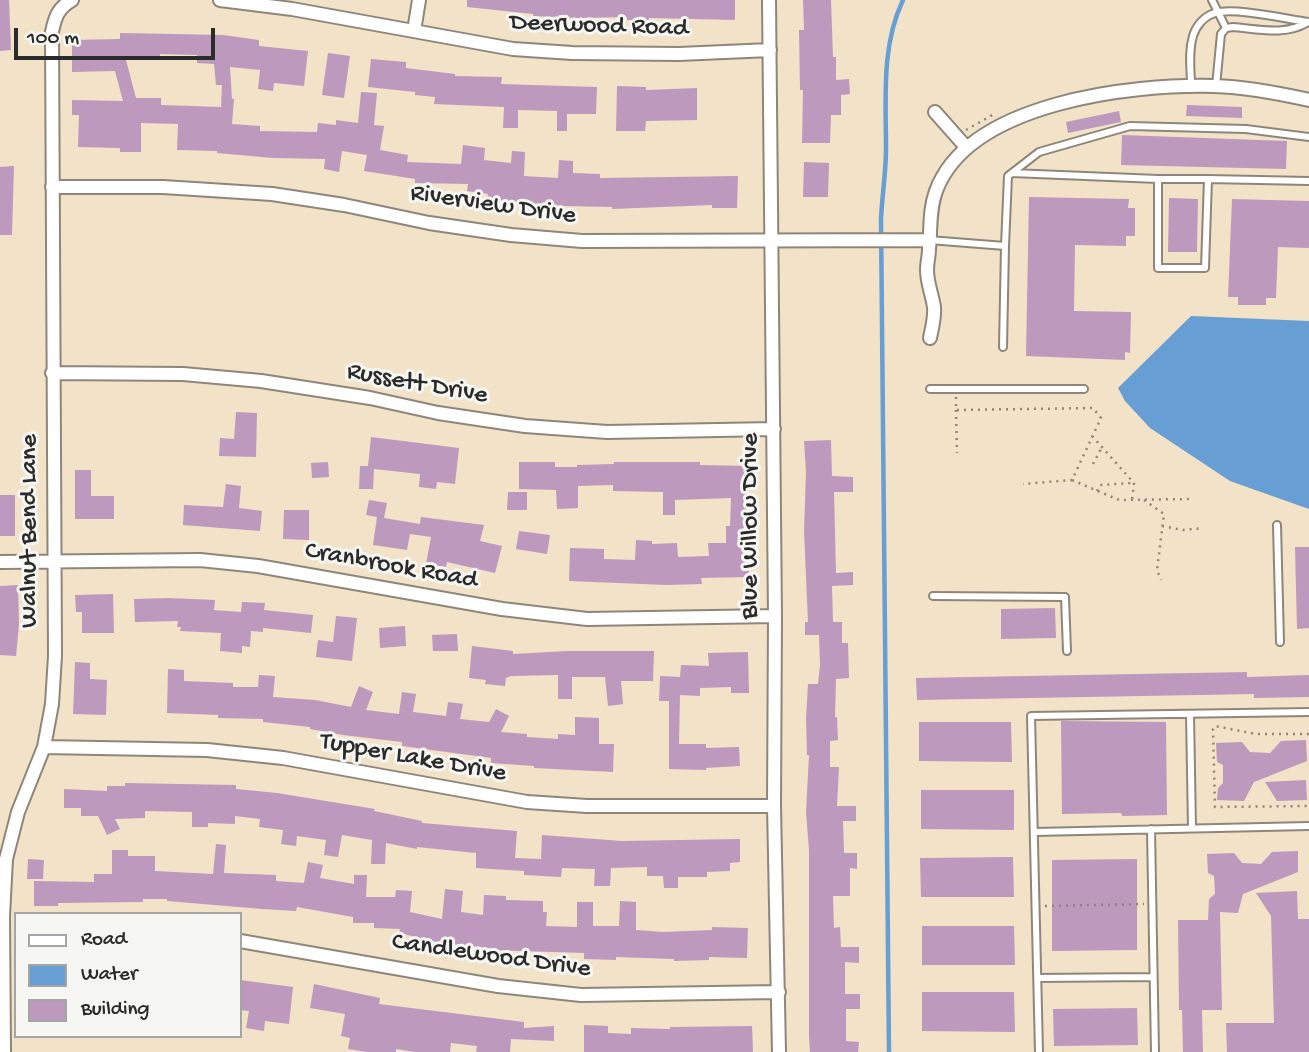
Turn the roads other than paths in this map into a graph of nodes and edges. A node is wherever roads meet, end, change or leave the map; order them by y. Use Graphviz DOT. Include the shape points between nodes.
graph roads {
  1 [pos="220,0"];
  2 [pos="419,0"];
  3 [pos="769,0"];
  4 [pos="1212,0"];
  5 [pos="68,2"];
  6 [pos="1217,12"];
  7 [pos="1309,21"];
  8 [pos="1226,28"];
  9 [pos="414,31"];
  10 [pos="771,50"];
  11 [pos="1191,86"];
  12 [pos="1216,86"];
  13 [pos="1309,100"];
  14 [pos="935,111"];
  15 [pos="1309,137"];
  16 [pos="966,147"];
  17 [pos="1012,173"];
  18 [pos="1158,179"];
  19 [pos="1208,179"];
  20 [pos="1309,181"];
  21 [pos="52,187"];
  22 [pos="772,240"];
  23 [pos="929,240"];
  24 [pos="1005,246"];
  25 [pos="930,338"];
  26 [pos="1003,347"];
  27 [pos="52,373"];
  28 [pos="930,389"];
  29 [pos="1084,389"];
  30 [pos="774,429"];
  31 [pos="1277,525"];
  32 [pos="55,561"];
  33 [pos="0,562"];
  34 [pos="933,596"];
  35 [pos="775,616"];
  36 [pos="1280,642"];
  37 [pos="1067,651"];
  38 [pos="1309,712"];
  39 [pos="1190,714"];
  40 [pos="44,747"];
  41 [pos="774,806"];
  42 [pos="1309,825"];
  43 [pos="1192,828"];
  44 [pos="1151,829"];
  45 [pos="1035,832"];
  46 [pos="10,936"];
  47 [pos="242,941"];
  48 [pos="1153,977"];
  49 [pos="1038,978"];
  50 [pos="779,992"];
  51 [pos="4,1052"];
  52 [pos="779,1052"];
  53 [pos="1039,1052"];
  54 [pos="1155,1052"];
  1 -- 9 [label="street, Deerwood Road"];
  2 -- 9 [label="street"];
  3 -- 10 [label="street, Blue Willow Drive"];
  4 -- 6 [label="lane"];
  5 -- 21 [label="street, Walnut Bend Lane" via="55,16 52,32"];
  6 -- 7 [label="lane"];
  6 -- 8 [label="lane"];
  6 -- 11 [label="lane" via="1207,16 1194,32"];
  7 -- 8 [label="lane" via="1297,29 1277,31"];
  8 -- 12 [label="lane" via="1221,34"];
  9 -- 10 [label="street, Deerwood Road" via="513,49 572,53"];
  10 -- 22 [label="street, Blue Willow Drive"];
  11 -- 12 [label="street"];
  11 -- 16 [label="street" via="1134,89 1056,105 997,127"];
  12 -- 13 [label="street"];
  14 -- 16 [label="street"];
  15 -- 17 [label="lane" via="1130,126 1039,152"];
  16 -- 23 [label="street" via="936,192"];
  17 -- 18 [label="lane"];
  17 -- 24 [label="lane" via="1008,176"];
  18 -- 19 [label="lane"];
  18 -- 19 [label="lane" via="1158,268 1205,268"];
  19 -- 20 [label="lane"];
  21 -- 22 [label="street, Riverview Drive" via="163,187 272,194 456,227 582,242"];
  21 -- 27 [label="street, Walnut Bend Lane"];
  22 -- 23 [label="street, Riverview Drive"];
  22 -- 30 [label="street, Blue Willow Drive"];
  23 -- 24 [label="lane"];
  23 -- 25 [label="street" via="927,270 934,308"];
  24 -- 26 [label="lane"];
  27 -- 30 [label="street, Russett Drive" via="183,374 261,381 525,426 607,432"];
  27 -- 32 [label="street, Walnut Bend Lane"];
  28 -- 29 [label="lane"];
  30 -- 35 [label="street, Blue Willow Drive"];
  31 -- 36 [label="lane"];
  32 -- 33 [label="street, Cranbrook Road"];
  32 -- 35 [label="street, Cranbrook Road" via="223,562 502,609 587,618"];
  32 -- 40 [label="street, Walnut Bend Lane" via="52,704"];
  34 -- 37 [label="lane" via="1065,597"];
  35 -- 41 [label="street, Blue Willow Drive"];
  38 -- 39 [label="lane"];
  39 -- 43 [label="lane"];
  39 -- 45 [label="lane" via="1031,716"];
  40 -- 41 [label="street, Tupper Lake Drive" via="207,750 283,758 527,802"];
  40 -- 46 [label="street, Walnut Bend Lane" via="18,812 6,859"];
  41 -- 50 [label="street, Blue Willow Drive"];
  42 -- 43 [label="lane"];
  43 -- 44 [label="lane"];
  44 -- 45 [label="lane"];
  44 -- 48 [label="lane"];
  45 -- 49 [label="lane"];
  46 -- 51 [label="street, Walnut Bend Lane"];
  47 -- 50 [label="street, Candlewood Drive" via="581,995"];
  48 -- 49 [label="lane"];
  48 -- 54 [label="lane"];
  49 -- 53 [label="lane"];
  50 -- 52 [label="street, Blue Willow Drive"];
}
